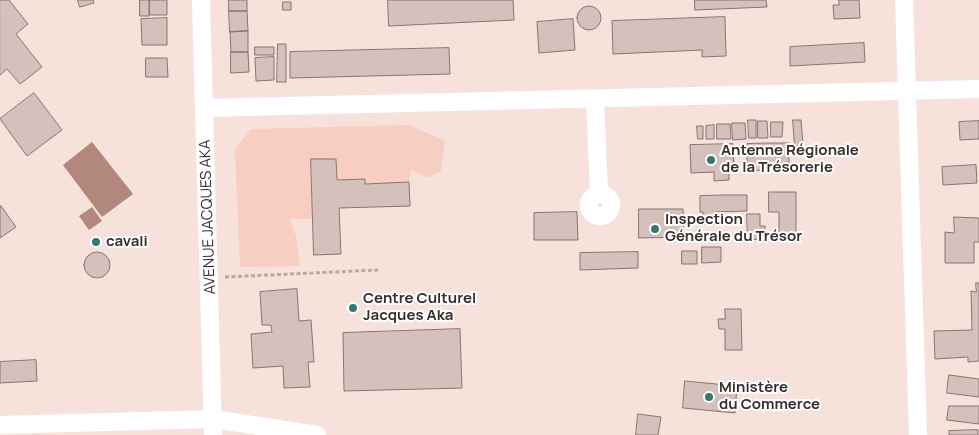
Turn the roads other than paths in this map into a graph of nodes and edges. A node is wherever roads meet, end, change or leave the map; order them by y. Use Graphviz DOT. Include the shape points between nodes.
graph roads {
  1 [pos="201,0"];
  2 [pos="904,0"];
  3 [pos="979,89"];
  4 [pos="907,90"];
  5 [pos="595,99"];
  6 [pos="204,108"];
  7 [pos="599,193"];
  8 [pos="0,425"];
  9 [pos="213,427"];
  10 [pos="317,435"];
  11 [pos="918,435"];
  1 -- 6 [label="street, AVENUE JACQUES AKA"];
  2 -- 4 [label="street"];
  3 -- 4 [label="street"];
  4 -- 5 [label="street"];
  4 -- 11 [label="street"];
  5 -- 6 [label="street"];
  5 -- 7 [label="street"];
  6 -- 9 [label="street, AVENUE JACQUES AKA"];
  8 -- 9 [label="street"];
  9 -- 10 [label="street"];
}
